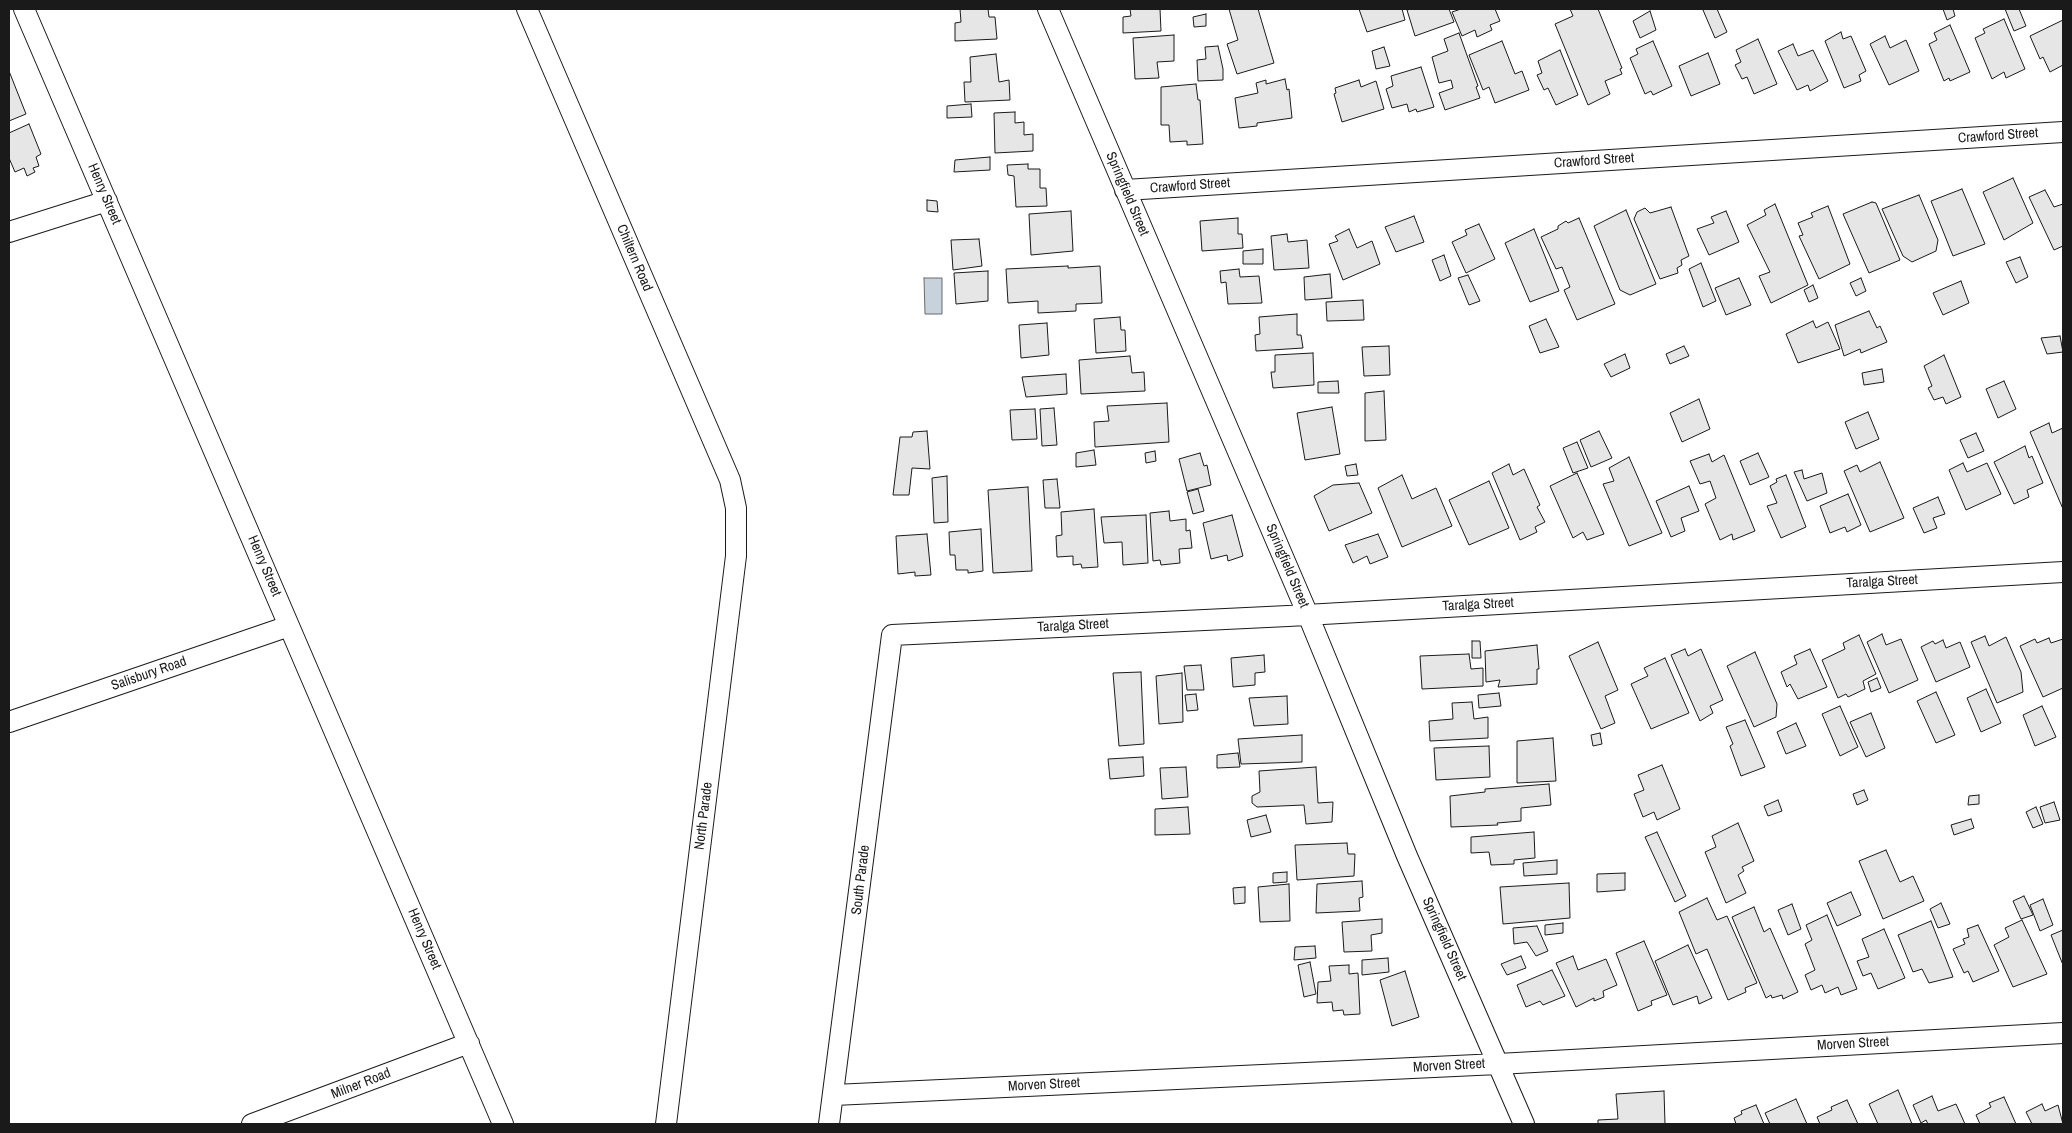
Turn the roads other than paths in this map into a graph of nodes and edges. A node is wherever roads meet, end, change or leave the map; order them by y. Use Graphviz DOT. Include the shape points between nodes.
graph roads {
  1 [pos="24,9"];
  2 [pos="527,9"];
  3 [pos="1048,9"];
  4 [pos="2063,132"];
  5 [pos="1125,190"];
  6 [pos="107,201"];
  7 [pos="9,232"];
  8 [pos="736,508"];
  9 [pos="2063,572"];
  10 [pos="1308,615"];
  11 [pos="289,626"];
  12 [pos="892,635"];
  13 [pos="9,722"];
  14 [pos="2063,1033"];
  15 [pos="469,1043"];
  16 [pos="1498,1064"];
  17 [pos="834,1095"];
  18 [pos="252,1124"];
  19 [pos="503,1124"];
  20 [pos="666,1124"];
  21 [pos="829,1124"];
  22 [pos="1524,1124"];
  1 -- 6 [label="street, Henry Street"];
  2 -- 8 [label="street, Chiltern Road" via="730,480"];
  3 -- 5 [label="street, Springfield Street"];
  4 -- 5 [label="street, Crawford Street"];
  5 -- 10 [label="street, Springfield Street"];
  6 -- 7 [label="street"];
  6 -- 11 [label="street, Henry Street"];
  8 -- 20 [label="street, North Parade" via="736,556"];
  9 -- 10 [label="street, Taralga Street"];
  10 -- 12 [label="street, Taralga Street"];
  10 -- 16 [label="street, Springfield Street" via="1407,856"];
  11 -- 13 [label="street, Salisbury Road"];
  11 -- 15 [label="street, Henry Street"];
  12 -- 17 [label="street, South Parade"];
  14 -- 16 [label="street, Morven Street"];
  15 -- 18 [label="street, Milner Road"];
  15 -- 19 [label="street, Henry Street"];
  16 -- 17 [label="street, Morven Street"];
  16 -- 22 [label="street, Springfield Street"];
  17 -- 21 [label="street, South Parade"];
}
